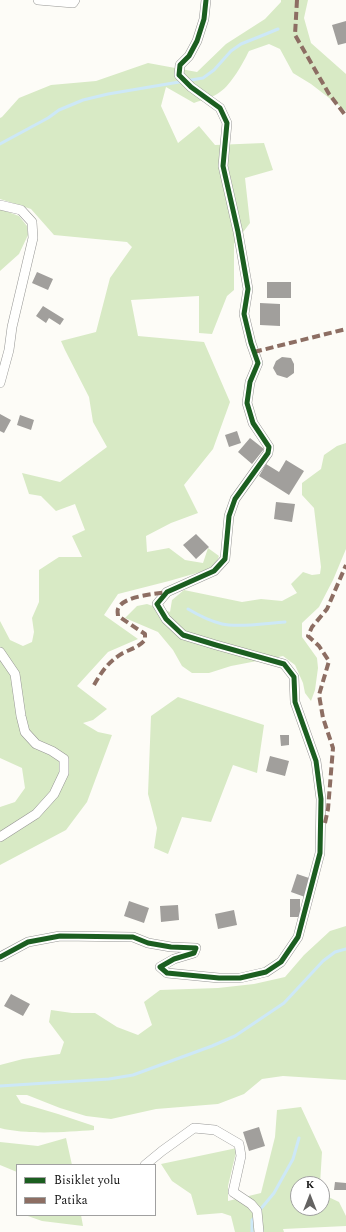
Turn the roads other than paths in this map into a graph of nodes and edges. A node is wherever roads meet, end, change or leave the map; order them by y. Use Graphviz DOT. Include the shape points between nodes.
graph roads {
  1 [pos="38,0"];
  2 [pos="75,0"];
  3 [pos="206,0"];
  4 [pos="0,205"];
  5 [pos="0,383"];
  6 [pos="0,652"];
  7 [pos="0,837"];
  8 [pos="0,957"];
  9 [pos="146,1164"];
  10 [pos="259,1232"];
  1 -- 2 [label="street" via="73,3"];
  3 -- 8 [label="street" via="204,19 197,41 189,56 180,65 179,74 220,108 227,123 223,166 248,289 244,314 258,363 250,382 247,403 253,423 269,448 236,499 229,516 225,559 214,571 167,592 157,604 166,619 183,635 284,664 294,677 295,702 316,761 321,799 320,853 298,937 281,962 266,972 240,978 167,973 160,967 174,959 194,953 196,948 148,943 133,937 60,936 28,942"];
  4 -- 5 [label="street" via="21,210 32,222 33,238 12,327 10,350"];
  6 -- 7 [label="street" via="14,674 25,732 36,744 64,759 64,773 54,794 36,814"];
  9 -- 10 [label="street" via="194,1128 215,1130 239,1144 242,1156 233,1192 257,1211"];
}
